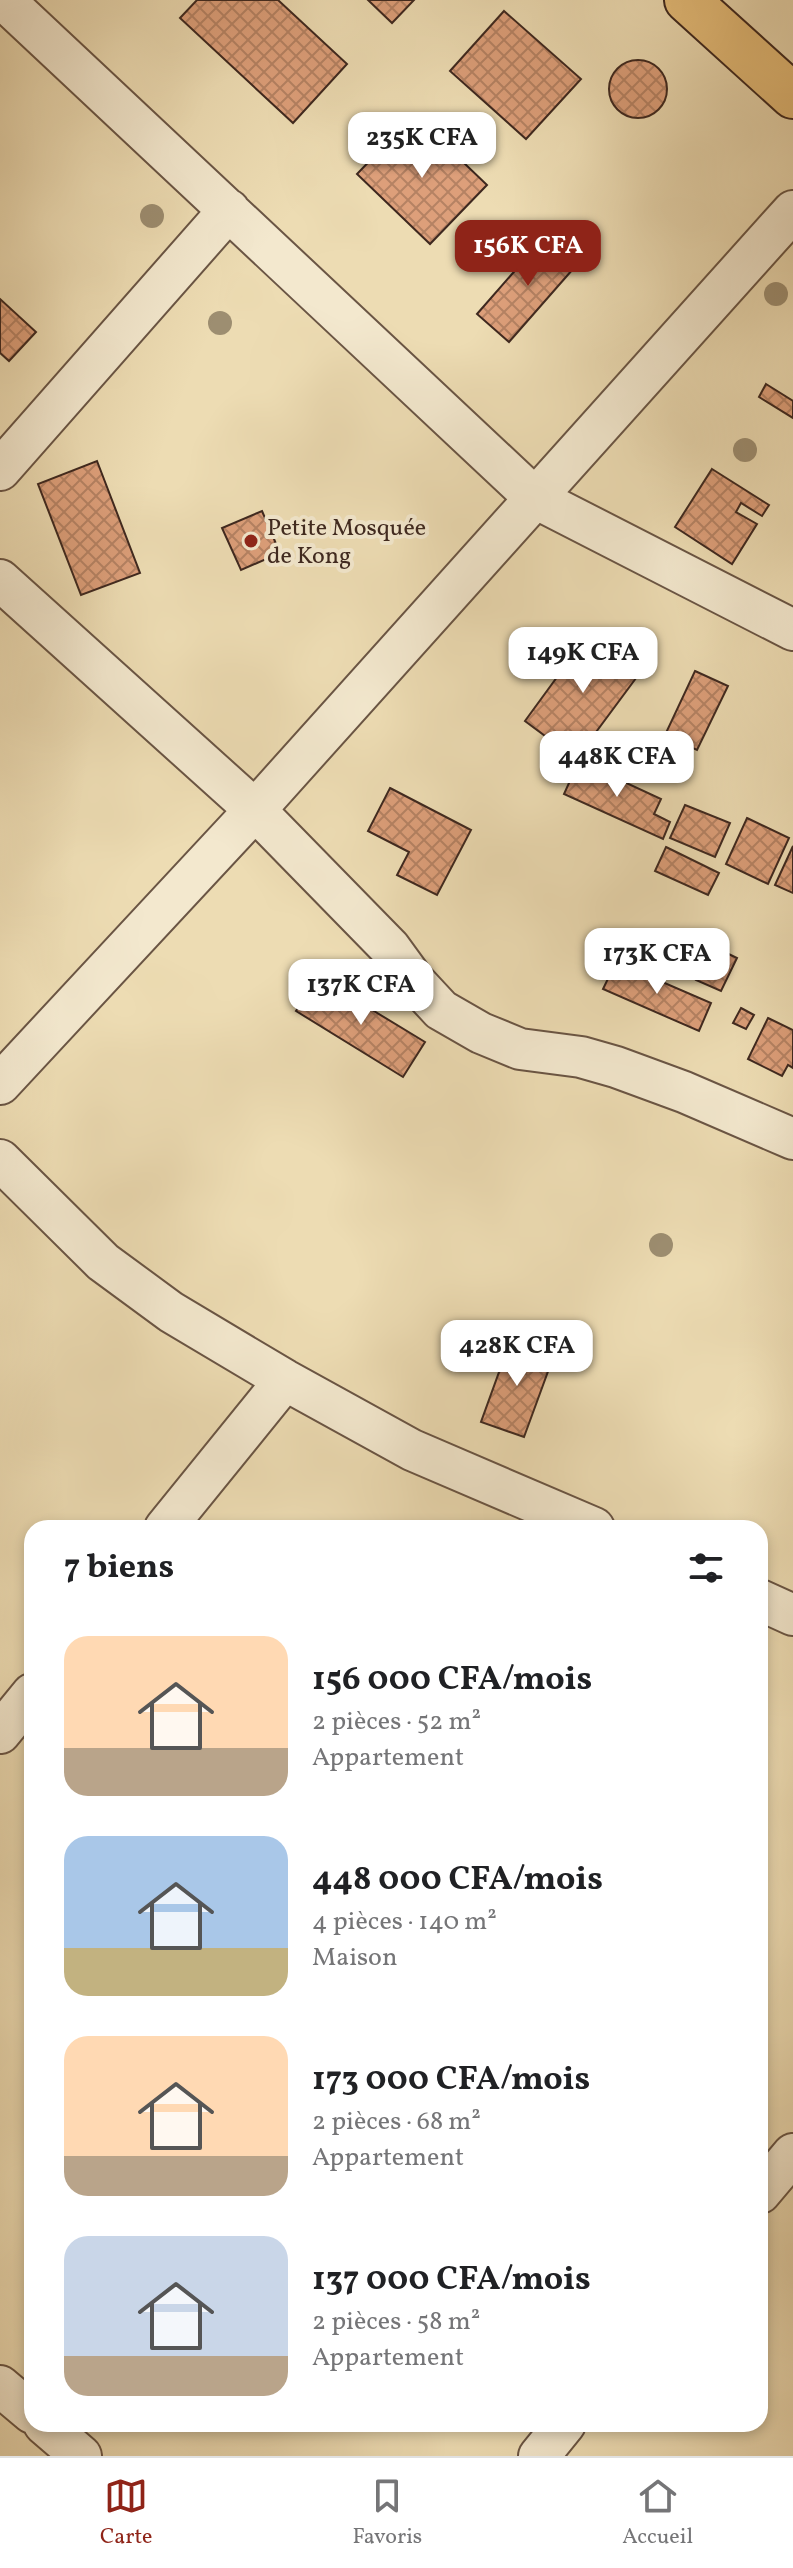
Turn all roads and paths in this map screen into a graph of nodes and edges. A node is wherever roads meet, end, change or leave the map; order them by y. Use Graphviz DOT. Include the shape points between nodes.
graph roads {
  1 [pos="4,0"];
  2 [pos="687,0"];
  3 [pos="793,96"];
  4 [pos="229,210"];
  5 [pos="793,211"];
  6 [pos="0,470"];
  7 [pos="535,498"];
  8 [pos="0,580"];
  9 [pos="793,630"];
  10 [pos="255,810"];
  11 [pos="0,1084"];
  12 [pos="793,1139"];
  13 [pos="0,1160"];
  14 [pos="285,1380"];
  15 [pos="171,1520"];
  16 [pos="575,1520"];
  17 [pos="768,1604"];
  18 [pos="793,1615"];
  19 [pos="24,1704"];
  20 [pos="0,1733"];
  21 [pos="793,2154"];
  22 [pos="768,2184"];
  23 [pos="56,2432"];
  24 [pos="558,2432"];
  25 [pos="81,2456"];
  26 [pos="539,2456"];
  1 -- 4 [label="street"];
  2 -- 3 [label="main road"];
  4 -- 6 [label="street"];
  4 -- 7 [label="street"];
  5 -- 7 [label="street"];
  7 -- 9 [label="street"];
  7 -- 10 [label="street"];
  8 -- 10 [label="street"];
  10 -- 11 [label="street"];
  10 -- 12 [label="street" via="390,948 441,1010 520,1049 616,1067"];
  13 -- 14 [label="street" via="103,1262 171,1312"];
  14 -- 15 [label="street"];
  14 -- 16 [label="street" via="412,1450"];
  17 -- 18 [label="street"];
  19 -- 20 [label="street"];
  21 -- 22 [label="street"];
  23 -- 25 [label="street"];
  24 -- 26 [label="street"];
}
